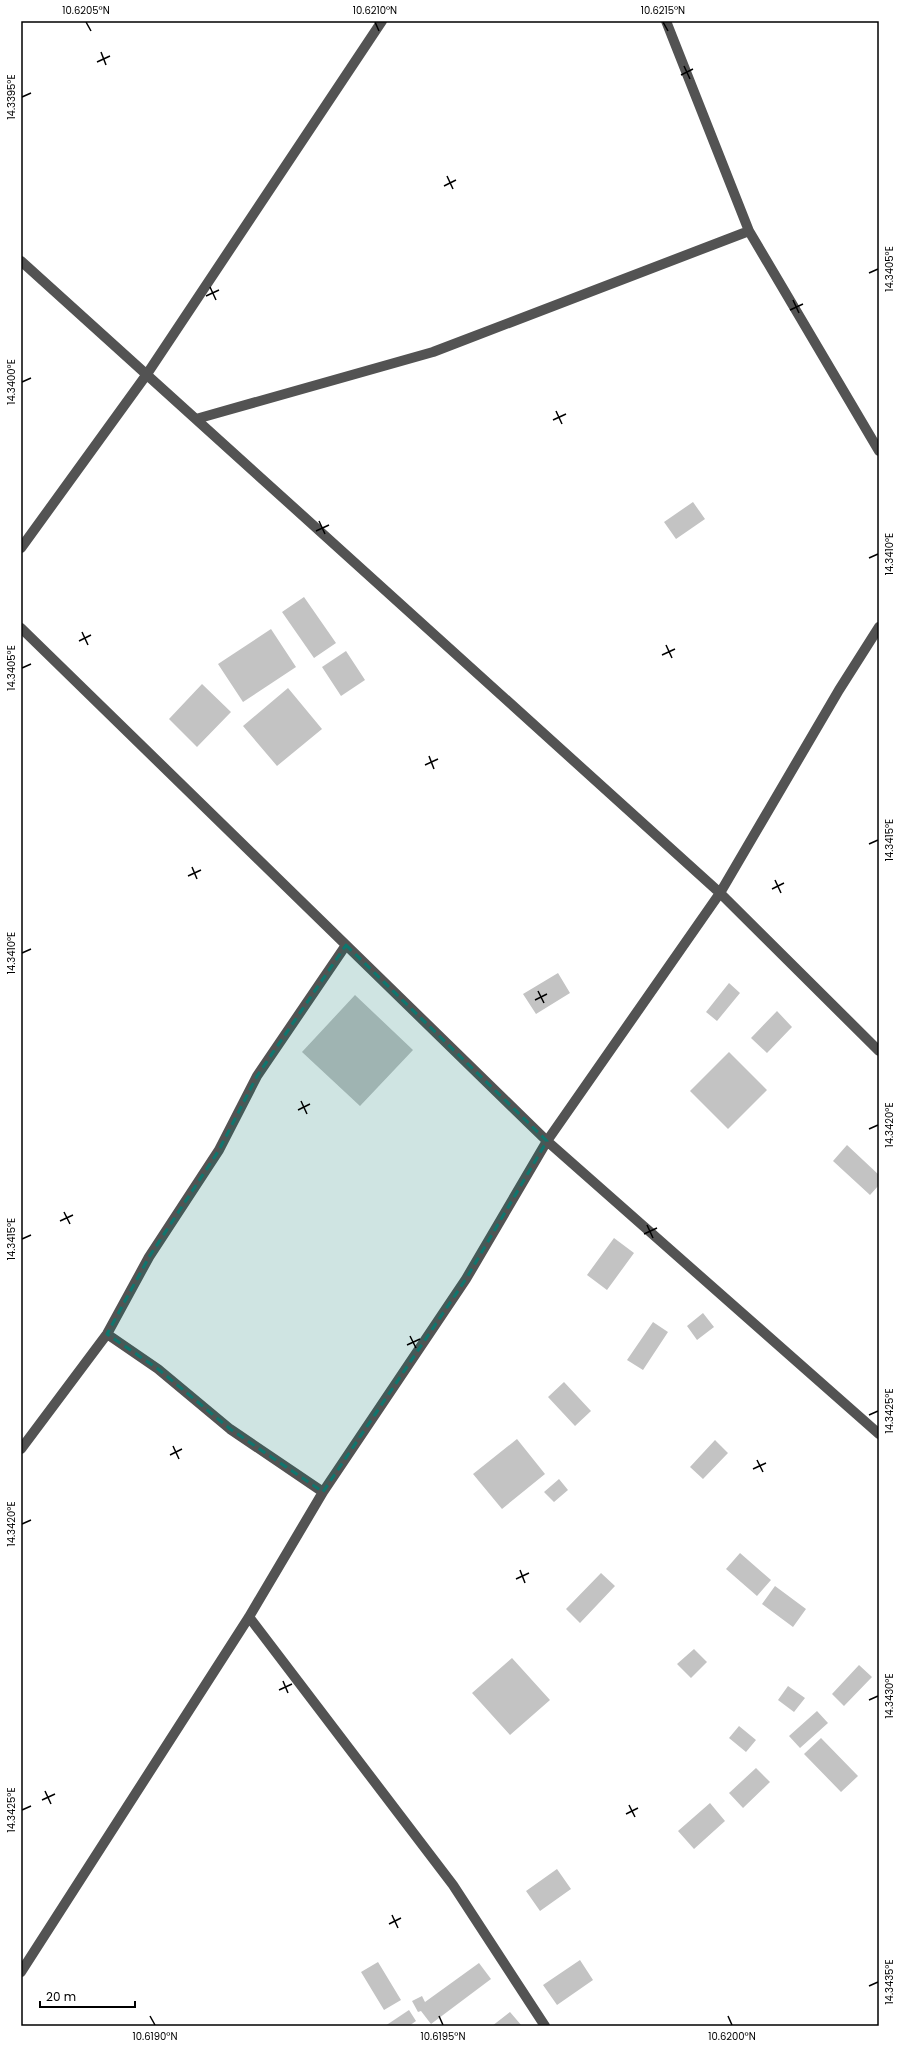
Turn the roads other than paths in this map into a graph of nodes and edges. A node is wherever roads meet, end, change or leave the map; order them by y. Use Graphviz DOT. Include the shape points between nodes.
graph roads {
  1 [pos="382,21"];
  2 [pos="666,21"];
  3 [pos="749,231"];
  4 [pos="21,261"];
  5 [pos="147,374"];
  6 [pos="196,419"];
  7 [pos="879,451"];
  8 [pos="21,548"];
  9 [pos="879,627"];
  10 [pos="21,628"];
  11 [pos="720,893"];
  12 [pos="346,945"];
  13 [pos="879,1051"];
  14 [pos="547,1141"];
  15 [pos="107,1334"];
  16 [pos="879,1434"];
  17 [pos="21,1449"];
  18 [pos="323,1492"];
  19 [pos="249,1617"];
  20 [pos="21,1972"];
  21 [pos="545,2026"];
  1 -- 5 [label="street"];
  2 -- 3 [label="street"];
  3 -- 6 [label="street" via="433,352"];
  3 -- 7 [label="street"];
  4 -- 5 [label="street"];
  5 -- 6 [label="street"];
  5 -- 8 [label="street"];
  6 -- 11 [label="street"];
  9 -- 11 [label="street" via="839,690"];
  10 -- 12 [label="street"];
  11 -- 13 [label="street"];
  11 -- 14 [label="street"];
  12 -- 14 [label="street"];
  12 -- 15 [label="street" via="257,1076 219,1150 149,1257"];
  14 -- 16 [label="street"];
  14 -- 18 [label="street" via="466,1279"];
  15 -- 17 [label="street"];
  15 -- 18 [label="street" via="158,1369 230,1429"];
  18 -- 19 [label="street"];
  19 -- 20 [label="street"];
  19 -- 21 [label="street" via="453,1885"];
}
